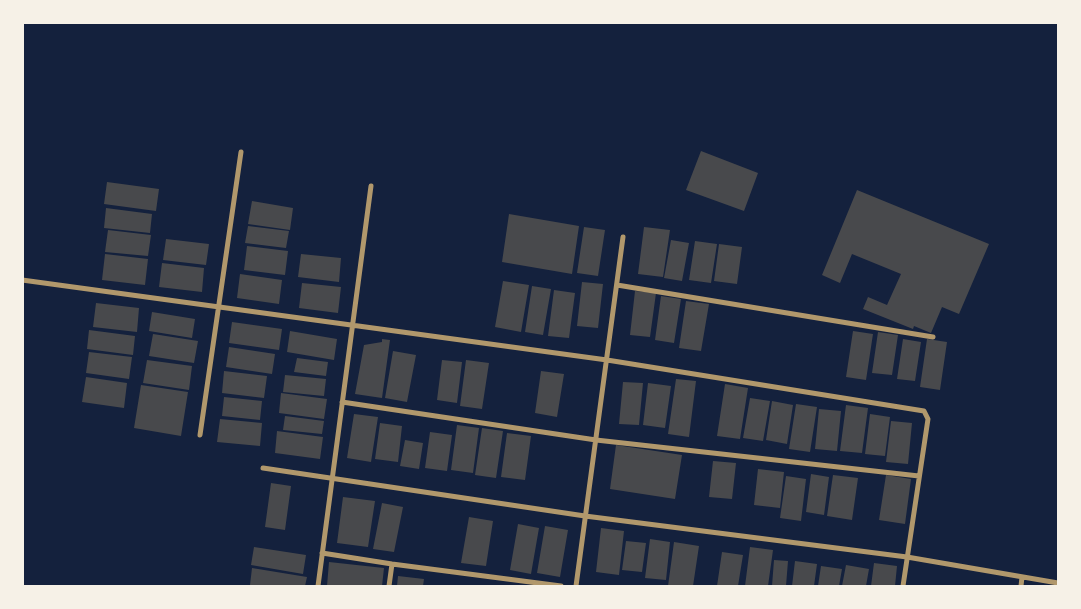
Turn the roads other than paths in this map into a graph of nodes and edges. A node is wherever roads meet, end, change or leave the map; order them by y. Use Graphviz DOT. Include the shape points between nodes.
graph roads {
  1 [pos="241,152"];
  2 [pos="371,186"];
  3 [pos="623,237"];
  4 [pos="22,280"];
  5 [pos="617,285"];
  6 [pos="218,307"];
  7 [pos="352,325"];
  8 [pos="933,337"];
  9 [pos="607,360"];
  10 [pos="342,402"];
  11 [pos="200,435"];
  12 [pos="596,440"];
  13 [pos="263,468"];
  14 [pos="919,476"];
  15 [pos="332,478"];
  16 [pos="586,516"];
  17 [pos="322,553"];
  18 [pos="907,558"];
  19 [pos="392,564"];
  20 [pos="1022,577"];
  21 [pos="1058,583"];
  22 [pos="318,586"];
  23 [pos="388,586"];
  24 [pos="561,586"];
  25 [pos="576,586"];
  26 [pos="903,586"];
  27 [pos="1021,586"];
  1 -- 6 [label="street"];
  2 -- 7 [label="street"];
  3 -- 5 [label="street"];
  4 -- 6 [label="street"];
  5 -- 8 [label="street"];
  5 -- 9 [label="street"];
  6 -- 7 [label="street"];
  6 -- 11 [label="street"];
  7 -- 9 [label="street"];
  7 -- 10 [label="street"];
  9 -- 12 [label="street"];
  9 -- 14 [label="street" via="924,411 928,419"];
  10 -- 12 [label="street"];
  10 -- 15 [label="street"];
  12 -- 14 [label="street"];
  12 -- 16 [label="street"];
  13 -- 15 [label="street"];
  14 -- 18 [label="street"];
  15 -- 16 [label="street"];
  15 -- 17 [label="street"];
  16 -- 18 [label="street"];
  16 -- 25 [label="street"];
  17 -- 19 [label="street"];
  17 -- 22 [label="street"];
  18 -- 20 [label="street"];
  18 -- 26 [label="street"];
  19 -- 23 [label="street"];
  19 -- 24 [label="street"];
  20 -- 21 [label="street"];
  20 -- 27 [label="street"];
}
